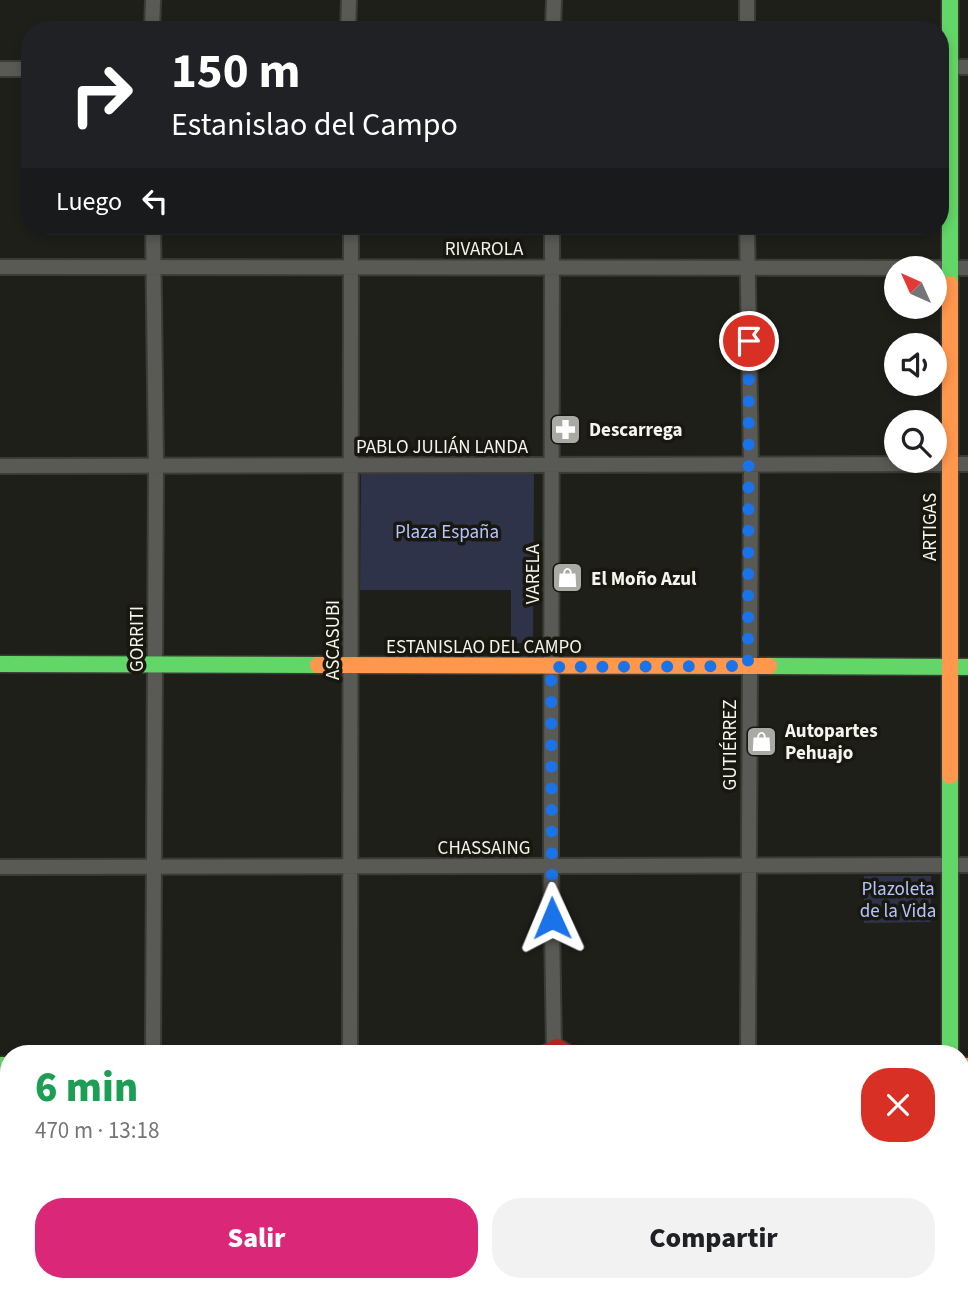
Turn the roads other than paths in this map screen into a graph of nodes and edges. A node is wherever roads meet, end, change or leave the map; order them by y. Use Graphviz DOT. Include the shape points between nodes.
graph roads {
  1 [pos="153,0"];
  2 [pos="349,0"];
  3 [pos="554,0"];
  4 [pos="747,0"];
  5 [pos="950,0"];
  6 [pos="152,21"];
  7 [pos="348,21"];
  8 [pos="553,21"];
  9 [pos="747,21"];
  10 [pos="948,21"];
  11 [pos="949,67"];
  12 [pos="968,67"];
  13 [pos="0,69"];
  14 [pos="21,69"];
  15 [pos="949,211"];
  16 [pos="153,235"];
  17 [pos="351,235"];
  18 [pos="552,235"];
  19 [pos="747,235"];
  20 [pos="0,267"];
  21 [pos="154,267"];
  22 [pos="351,267"];
  23 [pos="552,267"];
  24 [pos="747,268"];
  25 [pos="951,268"];
  26 [pos="968,268"];
  27 [pos="950,464"];
  28 [pos="968,464"];
  29 [pos="352,465"];
  30 [pos="551,465"];
  31 [pos="751,465"];
  32 [pos="0,466"];
  33 [pos="156,466"];
  34 [pos="0,664"];
  35 [pos="155,666"];
  36 [pos="748,666"];
  37 [pos="351,667"];
  38 [pos="551,667"];
  39 [pos="949,667"];
  40 [pos="968,667"];
  41 [pos="551,866"];
  42 [pos="749,866"];
  43 [pos="950,866"];
  44 [pos="968,866"];
  45 [pos="0,867"];
  46 [pos="153,867"];
  47 [pos="351,867"];
  48 [pos="153,1045"];
  49 [pos="351,1045"];
  50 [pos="557,1045"];
  51 [pos="748,1045"];
  52 [pos="950,1045"];
  1 -- 6 [label="street"];
  2 -- 7 [label="street"];
  3 -- 8 [label="street"];
  4 -- 9 [label="street"];
  5 -- 10 [label="street, ARTIGAS"];
  11 -- 12 [label="street"];
  13 -- 14 [label="street"];
  15 -- 25 [label="street, ARTIGAS"];
  16 -- 21 [label="street, GORRITI"];
  17 -- 22 [label="street, ASCASUBI"];
  18 -- 23 [label="street, VARELA"];
  19 -- 24 [label="street, GUTIÉRREZ"];
  20 -- 21 [label="street, RIVAROLA"];
  21 -- 22 [label="street, RIVAROLA"];
  21 -- 33 [label="street, GORRITI"];
  22 -- 23 [label="street, RIVAROLA"];
  22 -- 29 [label="street, ASCASUBI"];
  23 -- 24 [label="street, RIVAROLA"];
  23 -- 30 [label="street, VARELA"];
  24 -- 25 [label="street, RIVAROLA"];
  24 -- 31 [label="street, GUTIÉRREZ"];
  25 -- 26 [label="street, RIVAROLA"];
  25 -- 27 [label="street, ARTIGAS"];
  27 -- 28 [label="street, PABLO JULIÁN LANDA"];
  27 -- 31 [label="street, PABLO JULIÁN LANDA"];
  27 -- 39 [label="street, ARTIGAS"];
  29 -- 30 [label="street, PABLO JULIÁN LANDA"];
  29 -- 33 [label="street, PABLO JULIÁN LANDA"];
  29 -- 37 [label="street, ASCASUBI"];
  30 -- 31 [label="street, PABLO JULIÁN LANDA"];
  30 -- 38 [label="street, VARELA"];
  31 -- 36 [label="street, GUTIÉRREZ"];
  32 -- 33 [label="street, PABLO JULIÁN LANDA"];
  33 -- 35 [label="street, GORRITI"];
  34 -- 35 [label="street, ESTANISLAO DEL CAMPO"];
  35 -- 37 [label="street, ESTANISLAO DEL CAMPO"];
  35 -- 46 [label="street, GORRITI"];
  36 -- 38 [label="street, ESTANISLAO DEL CAMPO"];
  36 -- 39 [label="street, ESTANISLAO DEL CAMPO"];
  36 -- 42 [label="street, GUTIÉRREZ"];
  37 -- 38 [label="street, ESTANISLAO DEL CAMPO"];
  37 -- 47 [label="street, ASCASUBI"];
  38 -- 41 [label="street, VARELA"];
  39 -- 40 [label="street, ESTANISLAO DEL CAMPO"];
  39 -- 43 [label="street, ARTIGAS"];
  41 -- 42 [label="street, CHASSAING"];
  41 -- 47 [label="street, CHASSAING"];
  41 -- 50 [label="street, VARELA"];
  42 -- 43 [label="street, CHASSAING"];
  42 -- 51 [label="street, GUTIÉRREZ"];
  43 -- 44 [label="street, CHASSAING"];
  43 -- 52 [label="street, ARTIGAS"];
  45 -- 46 [label="street, CHASSAING"];
  46 -- 47 [label="street, CHASSAING"];
  46 -- 48 [label="street, GORRITI"];
  47 -- 49 [label="street, ASCASUBI"];
}
